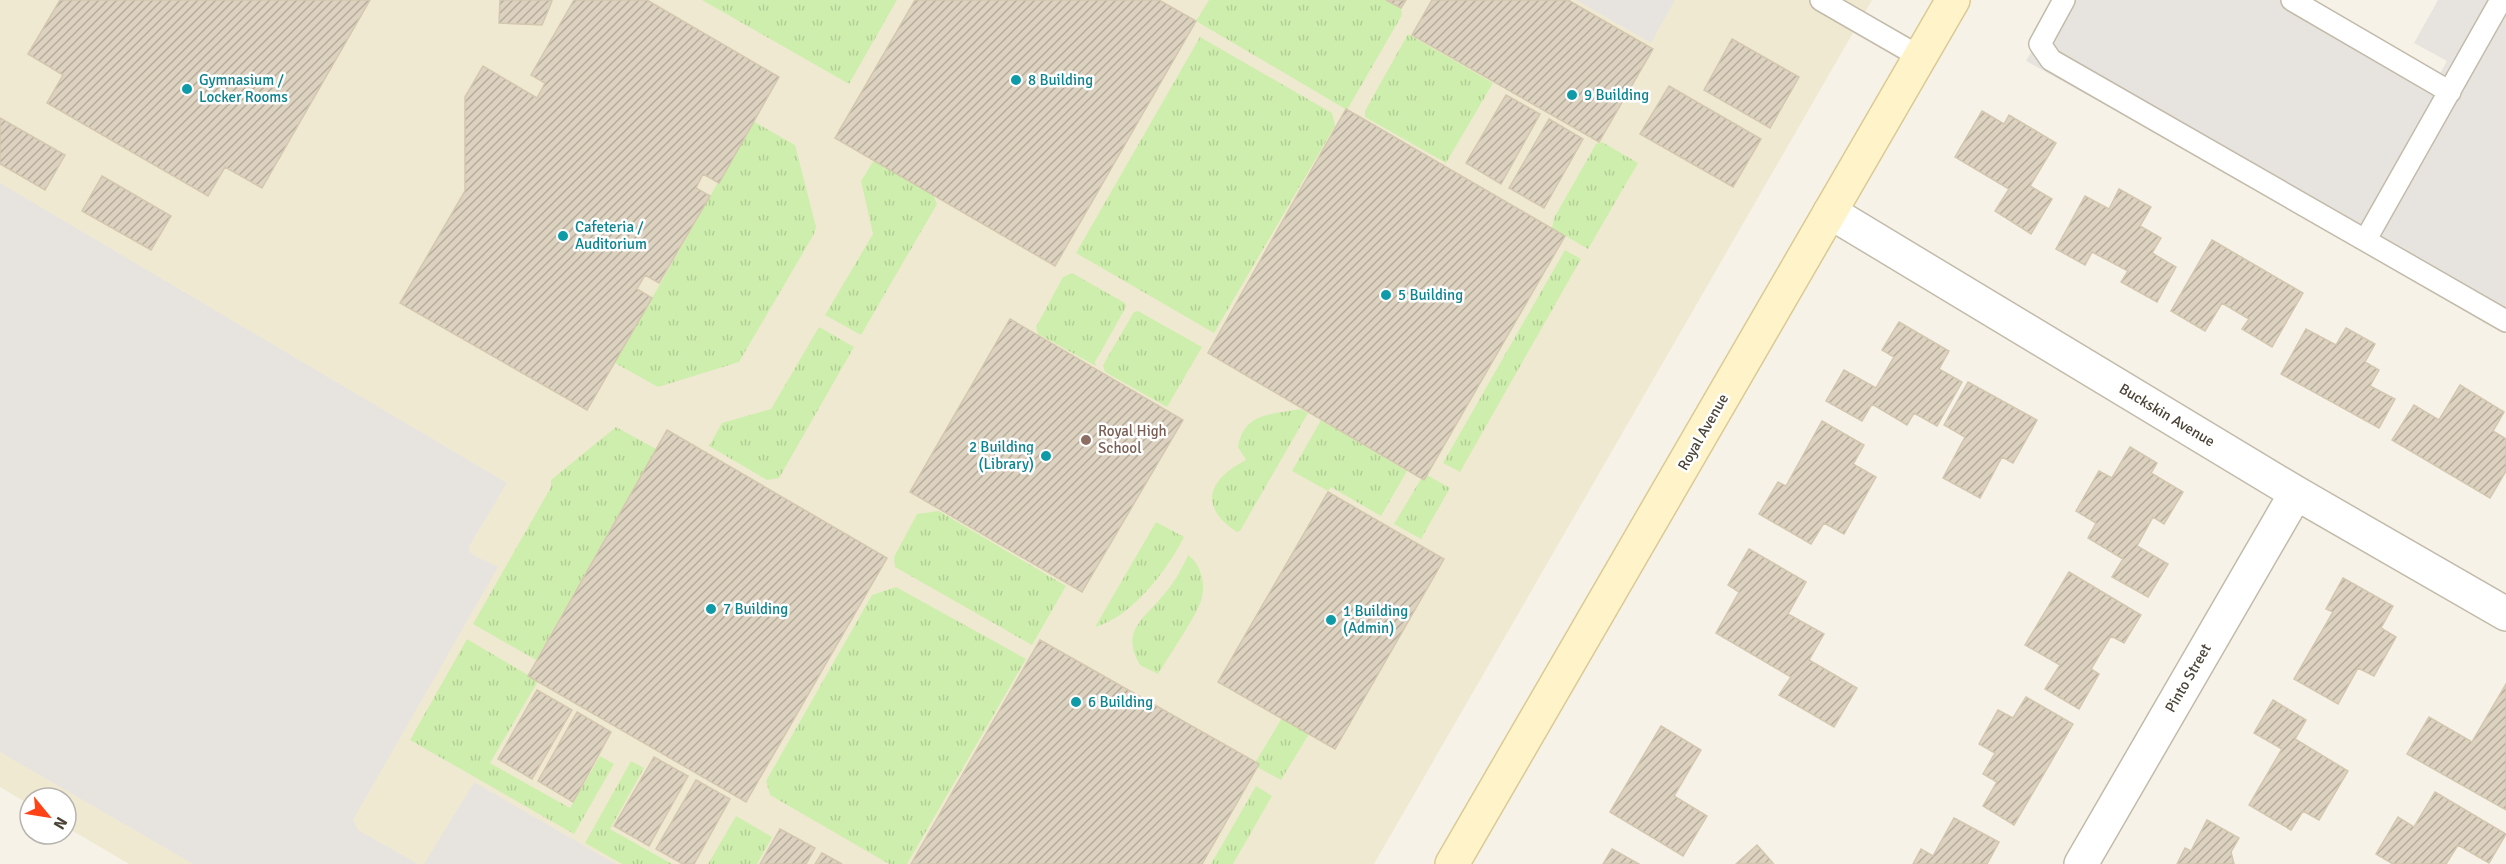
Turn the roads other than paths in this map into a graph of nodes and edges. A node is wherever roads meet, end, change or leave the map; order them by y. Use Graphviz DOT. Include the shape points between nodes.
graph roads {
  1 [pos="1821,0"];
  2 [pos="1953,0"];
  3 [pos="2064,0"];
  4 [pos="2292,0"];
  5 [pos="2501,0"];
  6 [pos="1920,57"];
  7 [pos="2450,92"];
  8 [pos="1830,212"];
  9 [pos="2366,239"];
  10 [pos="2506,321"];
  11 [pos="2295,493"];
  12 [pos="2506,614"];
  13 [pos="1452,864"];
  14 [pos="2081,864"];
  1 -- 6 [label="lane"];
  2 -- 6 [label="main road, Royal Avenue"];
  3 -- 9 [label="lane" via="2040,44 2050,60"];
  4 -- 7 [label="lane"];
  5 -- 7 [label="lane"];
  6 -- 8 [label="main road, Royal Avenue"];
  7 -- 9 [label="lane"];
  8 -- 11 [label="street, Buckskin Avenue"];
  8 -- 13 [label="main road, Royal Avenue"];
  9 -- 10 [label="lane"];
  11 -- 12 [label="street, Buckskin Avenue"];
  11 -- 14 [label="street, Pinto Street"];
}
